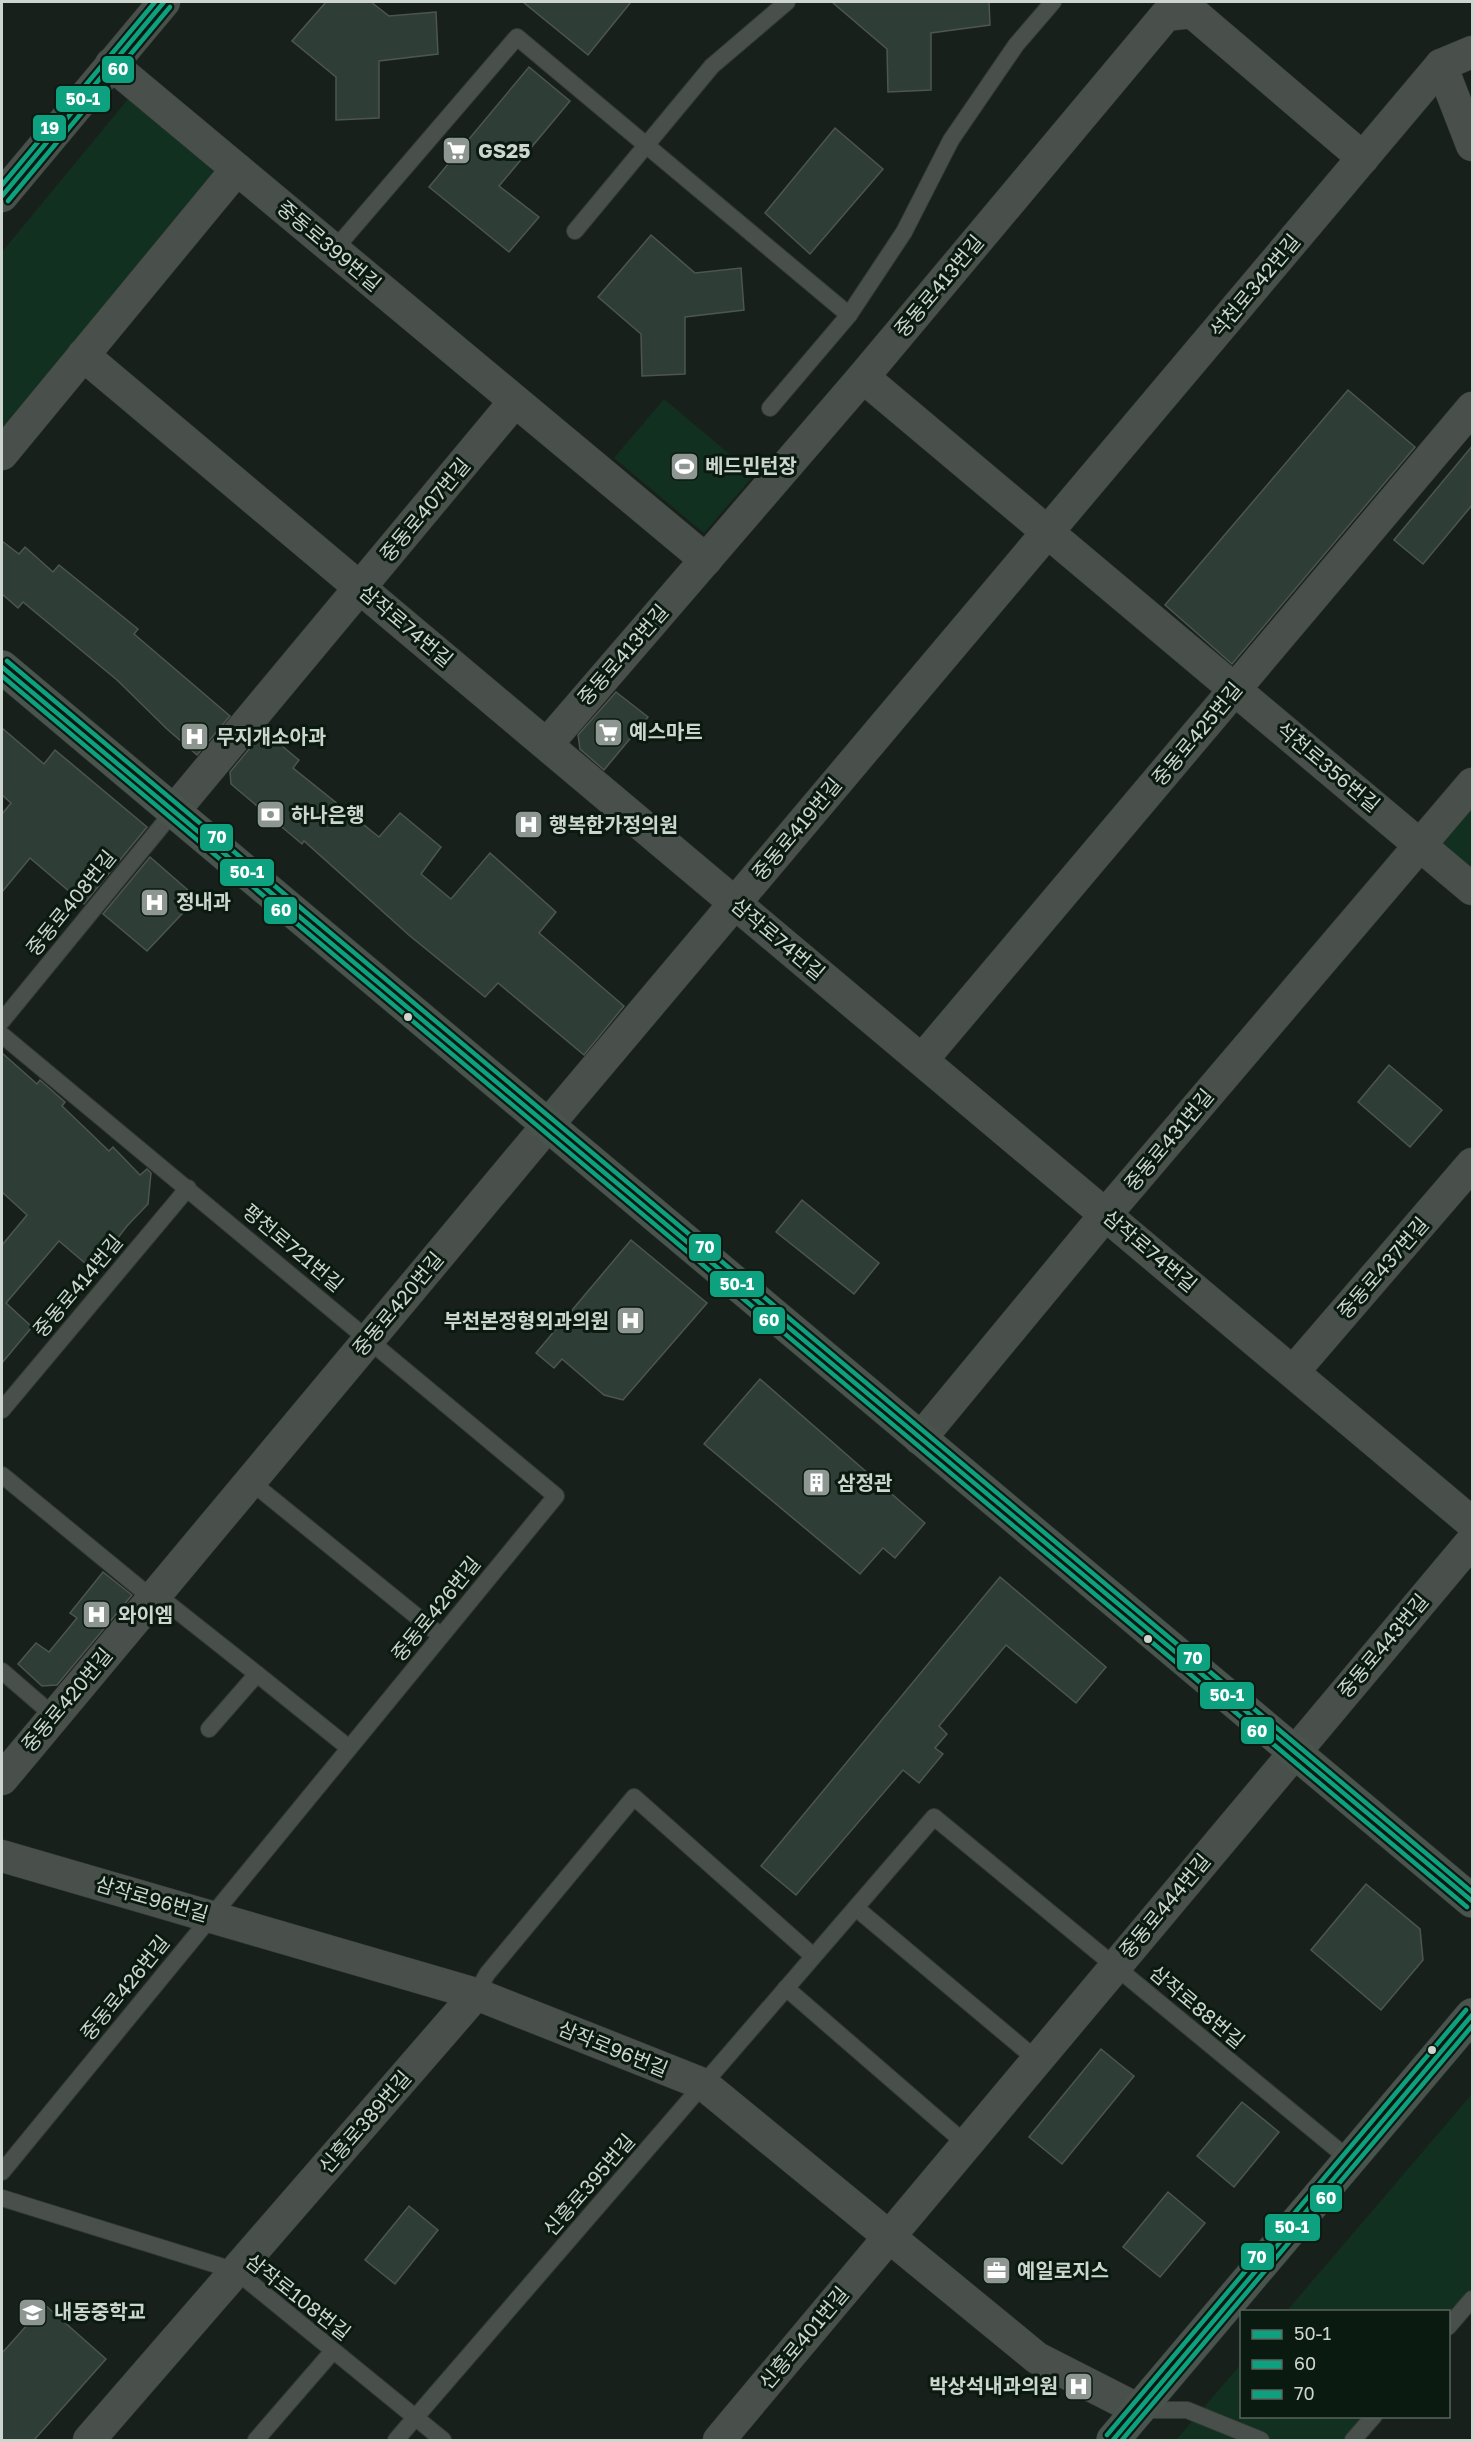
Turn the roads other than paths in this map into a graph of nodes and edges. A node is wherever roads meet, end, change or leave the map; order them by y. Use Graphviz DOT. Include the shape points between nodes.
graph roads {
  1 [pos="164,2"];
  2 [pos="787,2"];
  3 [pos="1053,2"];
  4 [pos="1473,52"];
  5 [pos="111,64"];
  6 [pos="1441,65"];
  7 [pos="646,145"];
  8 [pos="1473,145"];
  9 [pos="1363,158"];
  10 [pos="237,169"];
  11 [pos="2,195"];
  12 [pos="575,231"];
  13 [pos="334,250"];
  14 [pos="849,315"];
  15 [pos="83,354"];
  16 [pos="862,378"];
  17 [pos="515,401"];
  18 [pos="770,408"];
  19 [pos="1473,408"];
  20 [pos="2,454"];
  21 [pos="1047,532"];
  22 [pos="706,560"];
  23 [pos="360,587"];
  24 [pos="2,668"];
  25 [pos="1236,689"];
  26 [pos="547,744"];
  27 [pos="1473,784"];
  28 [pos="173,812"];
  29 [pos="1421,844"];
  30 [pos="1473,889"];
  31 [pos="735,903"];
  32 [pos="2,1021"];
  33 [pos="2,1035"];
  34 [pos="922,1060"];
  35 [pos="547,1126"];
  36 [pos="1473,1164"];
  37 [pos="188,1188"];
  38 [pos="1106,1214"];
  39 [pos="369,1339"];
  40 [pos="1293,1372"];
  41 [pos="2,1410"];
  42 [pos="920,1439"];
  43 [pos="2,1475"];
  44 [pos="250,1481"];
  45 [pos="556,1496"];
  46 [pos="1473,1523"];
  47 [pos="1473,1541"];
  48 [pos="156,1594"];
  49 [pos="441,1636"];
  50 [pos="2,1671"];
  51 [pos="257,1674"];
  52 [pos="54,1716"];
  53 [pos="209,1729"];
  54 [pos="349,1748"];
  55 [pos="1294,1752"];
  56 [pos="2,1779"];
  57 [pos="934,1817"];
  58 [pos="2,1856"];
  59 [pos="1473,1901"];
  60 [pos="856,1908"];
  61 [pos="211,1917"];
  62 [pos="813,1956"];
  63 [pos="1114,1966"];
  64 [pos="786,1988"];
  65 [pos="476,1994"];
  66 [pos="1473,2015"];
  67 [pos="1037,2060"];
  68 [pos="703,2084"];
  69 [pos="966,2144"];
  70 [pos="1350,2160"];
  71 [pos="2,2172"];
  72 [pos="2,2198"];
  73 [pos="889,2236"];
  74 [pos="236,2271"];
  75 [pos="1473,2299"];
  76 [pos="1450,2326"];
  77 [pos="333,2351"];
  78 [pos="1139,2410"];
  79 [pos="415,2418"];
  80 [pos="1372,2418"];
  81 [pos="88,2440"];
  82 [pos="256,2440"];
  83 [pos="396,2440"];
  84 [pos="443,2440"];
  85 [pos="719,2440"];
  86 [pos="1113,2440"];
  87 [pos="1261,2440"];
  88 [pos="1353,2440"];
  1 -- 5 [label="street"];
  2 -- 7 [label="lane" via="712,66"];
  3 -- 14 [label="lane" via="1016,45 951,140 904,232"];
  4 -- 6 [label="street, 석천로342번길"];
  5 -- 10 [label="street, 중동로399번길"];
  5 -- 11 [label="street"];
  6 -- 8 [label="street"];
  6 -- 9 [label="street, 석천로342번길"];
  7 -- 12 [label="lane"];
  7 -- 13 [label="lane" via="517,37"];
  7 -- 14 [label="lane"];
  9 -- 16 [label="street, 중동로413번길" via="1192,12 1166,15"];
  9 -- 21 [label="street, 석천로342번길"];
  10 -- 13 [label="street, 중동로399번길"];
  10 -- 15 [label="street"];
  13 -- 17 [label="street, 중동로399번길"];
  14 -- 18 [label="lane"];
  15 -- 20 [label="street"];
  15 -- 23 [label="street, 삼작로74번길"];
  16 -- 21 [label="street"];
  16 -- 22 [label="street, 중동로413번길"];
  17 -- 22 [label="street, 중동로399번길"];
  17 -- 23 [label="street, 중동로407번길"];
  19 -- 25 [label="street, 중동로425번길"];
  21 -- 25 [label="street"];
  21 -- 31 [label="street, 중동로419번길"];
  22 -- 26 [label="street, 중동로413번길"];
  23 -- 26 [label="street, 삼작로74번길"];
  23 -- 28 [label="street, 중동로407번길"];
  24 -- 28 [label="street"];
  25 -- 29 [label="street, 석천로356번길"];
  25 -- 34 [label="street, 중동로425번길"];
  26 -- 31 [label="street, 삼작로74번길"];
  27 -- 29 [label="street"];
  28 -- 32 [label="lane, 중동로408번길"];
  28 -- 35 [label="street"];
  29 -- 30 [label="street, 석천로356번길"];
  29 -- 38 [label="street, 중동로431번길"];
  31 -- 34 [label="street, 삼작로74번길"];
  31 -- 35 [label="street, 중동로419번길"];
  33 -- 37 [label="lane, 평천로721번길"];
  34 -- 38 [label="street, 삼작로74번길"];
  35 -- 39 [label="street, 중동로420번길"];
  35 -- 42 [label="street"];
  36 -- 40 [label="street, 중동로437번길"];
  37 -- 39 [label="lane, 평천로721번길"];
  37 -- 41 [label="lane, 중동로414번길"];
  38 -- 40 [label="street, 삼작로74번길"];
  38 -- 42 [label="street, 중동로431번길"];
  39 -- 44 [label="street, 중동로420번길"];
  39 -- 45 [label="lane, 평천로721번길"];
  40 -- 46 [label="street, 삼작로74번길"];
  42 -- 55 [label="street"];
  43 -- 48 [label="lane" via="142,1590"];
  44 -- 48 [label="street, 중동로420번길"];
  44 -- 49 [label="lane"];
  45 -- 49 [label="lane, 중동로426번길"];
  47 -- 55 [label="street, 중동로443번길"];
  48 -- 51 [label="lane"];
  48 -- 52 [label="street, 중동로420번길"];
  49 -- 54 [label="lane, 중동로426번길"];
  50 -- 52 [label="lane"];
  51 -- 53 [label="lane"];
  51 -- 54 [label="lane"];
  52 -- 56 [label="street, 중동로420번길"];
  54 -- 61 [label="lane, 중동로426번길"];
  55 -- 59 [label="street"];
  55 -- 63 [label="street, 중동로444번길"];
  57 -- 60 [label="lane, 신흥로395번길"];
  57 -- 63 [label="lane, 삼작로88번길"];
  58 -- 61 [label="street, 삼작로96번길"];
  60 -- 62 [label="lane, 신흥로395번길"];
  60 -- 67 [label="lane"];
  61 -- 65 [label="street, 삼작로96번길"];
  61 -- 71 [label="lane, 중동로426번길"];
  62 -- 64 [label="lane, 신흥로395번길"];
  62 -- 65 [label="lane, 신흥로389번길" via="634,1797 487,1974"];
  63 -- 67 [label="street, 중동로444번길"];
  63 -- 70 [label="lane, 삼작로88번길"];
  64 -- 68 [label="lane, 신흥로395번길"];
  64 -- 69 [label="lane"];
  65 -- 68 [label="street, 삼작로96번길"];
  65 -- 74 [label="street, 신흥로389번길"];
  66 -- 70 [label="street"];
  67 -- 69 [label="street, 중동로444번길"];
  68 -- 73 [label="street, 삼작로96번길"];
  68 -- 79 [label="lane, 신흥로395번길"];
  69 -- 73 [label="street, 중동로444번길"];
  70 -- 78 [label="street"];
  72 -- 74 [label="lane, 삼작로108번길"];
  73 -- 78 [label="street, 삼작로96번길" via="1037,2358"];
  73 -- 85 [label="street, 신흥로401번길"];
  74 -- 77 [label="lane, 삼작로108번길"];
  74 -- 81 [label="street, 신흥로389번길"];
  75 -- 76 [label="lane"];
  77 -- 79 [label="lane, 삼작로108번길"];
  77 -- 82 [label="lane"];
  78 -- 86 [label="street"];
  78 -- 87 [label="lane" via="1187,2410"];
  79 -- 83 [label="lane, 신흥로395번길"];
  79 -- 84 [label="lane, 삼작로108번길"];
  80 -- 88 [label="lane"];
}
